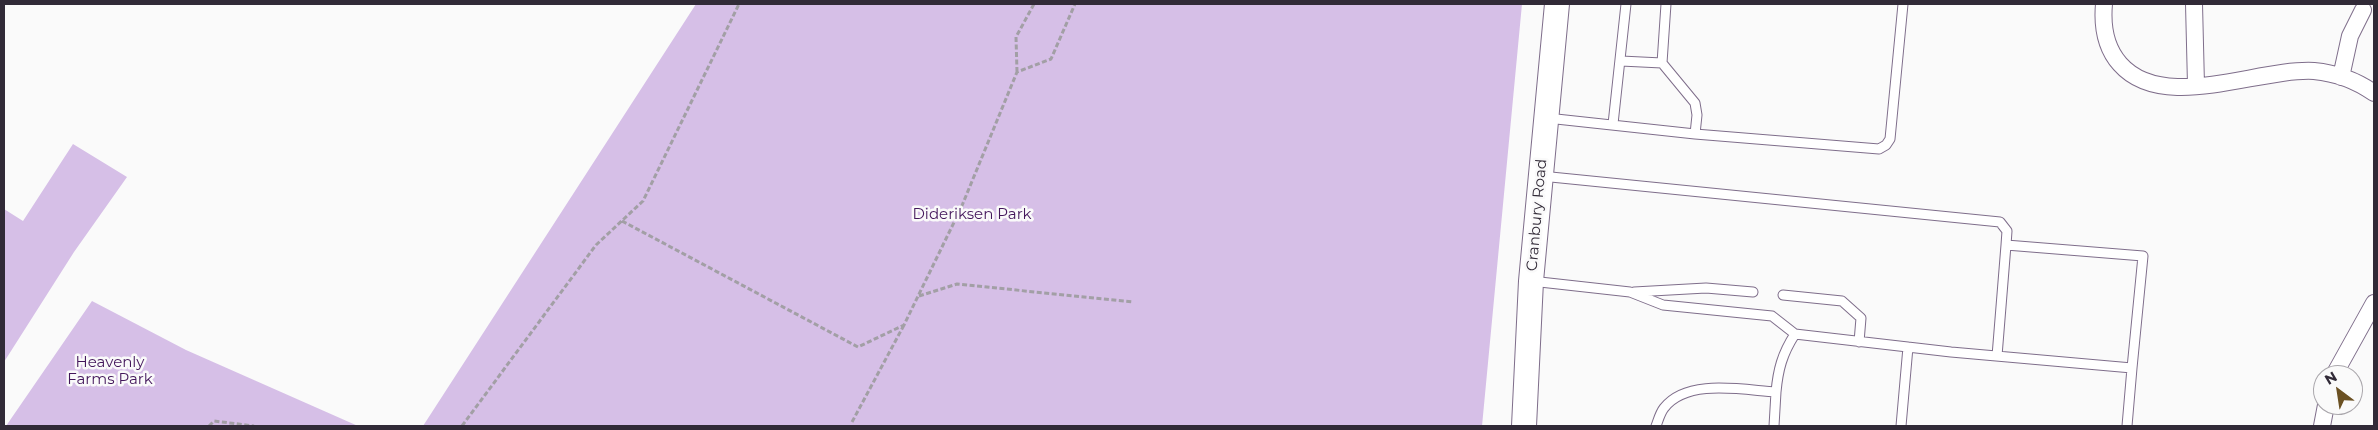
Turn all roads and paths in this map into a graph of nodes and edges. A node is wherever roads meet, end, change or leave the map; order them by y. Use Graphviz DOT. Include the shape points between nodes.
graph roads {
  1 [pos="738,4"];
  2 [pos="1034,4"];
  3 [pos="1075,4"];
  4 [pos="1558,4"];
  5 [pos="1626,4"];
  6 [pos="1666,4"];
  7 [pos="1903,4"];
  8 [pos="2104,4"];
  9 [pos="2194,4"];
  10 [pos="2364,9"];
  11 [pos="1621,61"];
  12 [pos="1662,63"];
  13 [pos="1017,72"];
  14 [pos="2341,77"];
  15 [pos="2196,85"];
  16 [pos="2374,93"];
  17 [pos="1546,118"];
  18 [pos="1613,124"];
  19 [pos="1695,134"];
  20 [pos="1540,176"];
  21 [pos="622,221"];
  22 [pos="2006,246"];
  23 [pos="1531,281"];
  24 [pos="1630,292"];
  25 [pos="1753,292"];
  26 [pos="1783,295"];
  27 [pos="918,296"];
  28 [pos="1133,302"];
  29 [pos="2374,303"];
  30 [pos="904,324"];
  31 [pos="1795,334"];
  32 [pos="1859,342"];
  33 [pos="1908,347"];
  34 [pos="1997,356"];
  35 [pos="2340,365"];
  36 [pos="2132,368"];
  37 [pos="1776,392"];
  38 [pos="852,422"];
  39 [pos="209,426"];
  40 [pos="254,426"];
  41 [pos="462,426"];
  42 [pos="1524,426"];
  43 [pos="1656,426"];
  44 [pos="1774,426"];
  45 [pos="1901,426"];
  46 [pos="2127,426"];
  1 -- 21 [label="path" via="643,201"];
  2 -- 13 [label="path" via="1016,37"];
  3 -- 13 [label="path" via="1051,59"];
  4 -- 17 [label="main road, Cranbury Road"];
  5 -- 11 [label="lane"];
  6 -- 12 [label="lane"];
  7 -- 19 [label="lane" via="1890,139 1886,145 1870,150"];
  8 -- 15 [label="street" via="2102,22 2109,48 2125,70 2137,78 2165,87"];
  9 -- 15 [label="street"];
  10 -- 14 [label="street" via="2350,36"];
  11 -- 12 [label="lane"];
  11 -- 18 [label="lane"];
  12 -- 19 [label="lane" via="1695,103 1698,115"];
  13 -- 27 [label="path" via="961,208"];
  14 -- 15 [label="street" via="2318,72 2293,72"];
  14 -- 16 [label="street"];
  17 -- 18 [label="lane"];
  17 -- 20 [label="main road, Cranbury Road"];
  18 -- 19 [label="lane"];
  20 -- 22 [label="lane" via="2000,222 2007,231"];
  20 -- 23 [label="main road, Cranbury Road"];
  21 -- 30 [label="path" via="858,346"];
  21 -- 41 [label="path" via="596,245"];
  22 -- 34 [label="lane"];
  22 -- 36 [label="lane" via="2143,256"];
  23 -- 24 [label="lane"];
  23 -- 42 [label="main road, Cranbury Road"];
  24 -- 25 [label="lane" via="1706,288"];
  24 -- 31 [label="lane" via="1664,305 1772,316"];
  26 -- 32 [label="lane" via="1842,301 1861,318"];
  27 -- 28 [label="path" via="957,284"];
  27 -- 30 [label="path"];
  29 -- 35 [label="street"];
  30 -- 38 [label="path"];
  31 -- 32 [label="lane"];
  31 -- 37 [label="lane" via="1778,369"];
  32 -- 33 [label="lane"];
  33 -- 34 [label="lane"];
  33 -- 45 [label="lane"];
  34 -- 36 [label="lane"];
  36 -- 46 [label="lane"];
  37 -- 43 [label="lane" via="1701,388 1682,393 1664,408"];
  37 -- 44 [label="lane"];
  39 -- 40 [label="path" via="214,421"];
}
